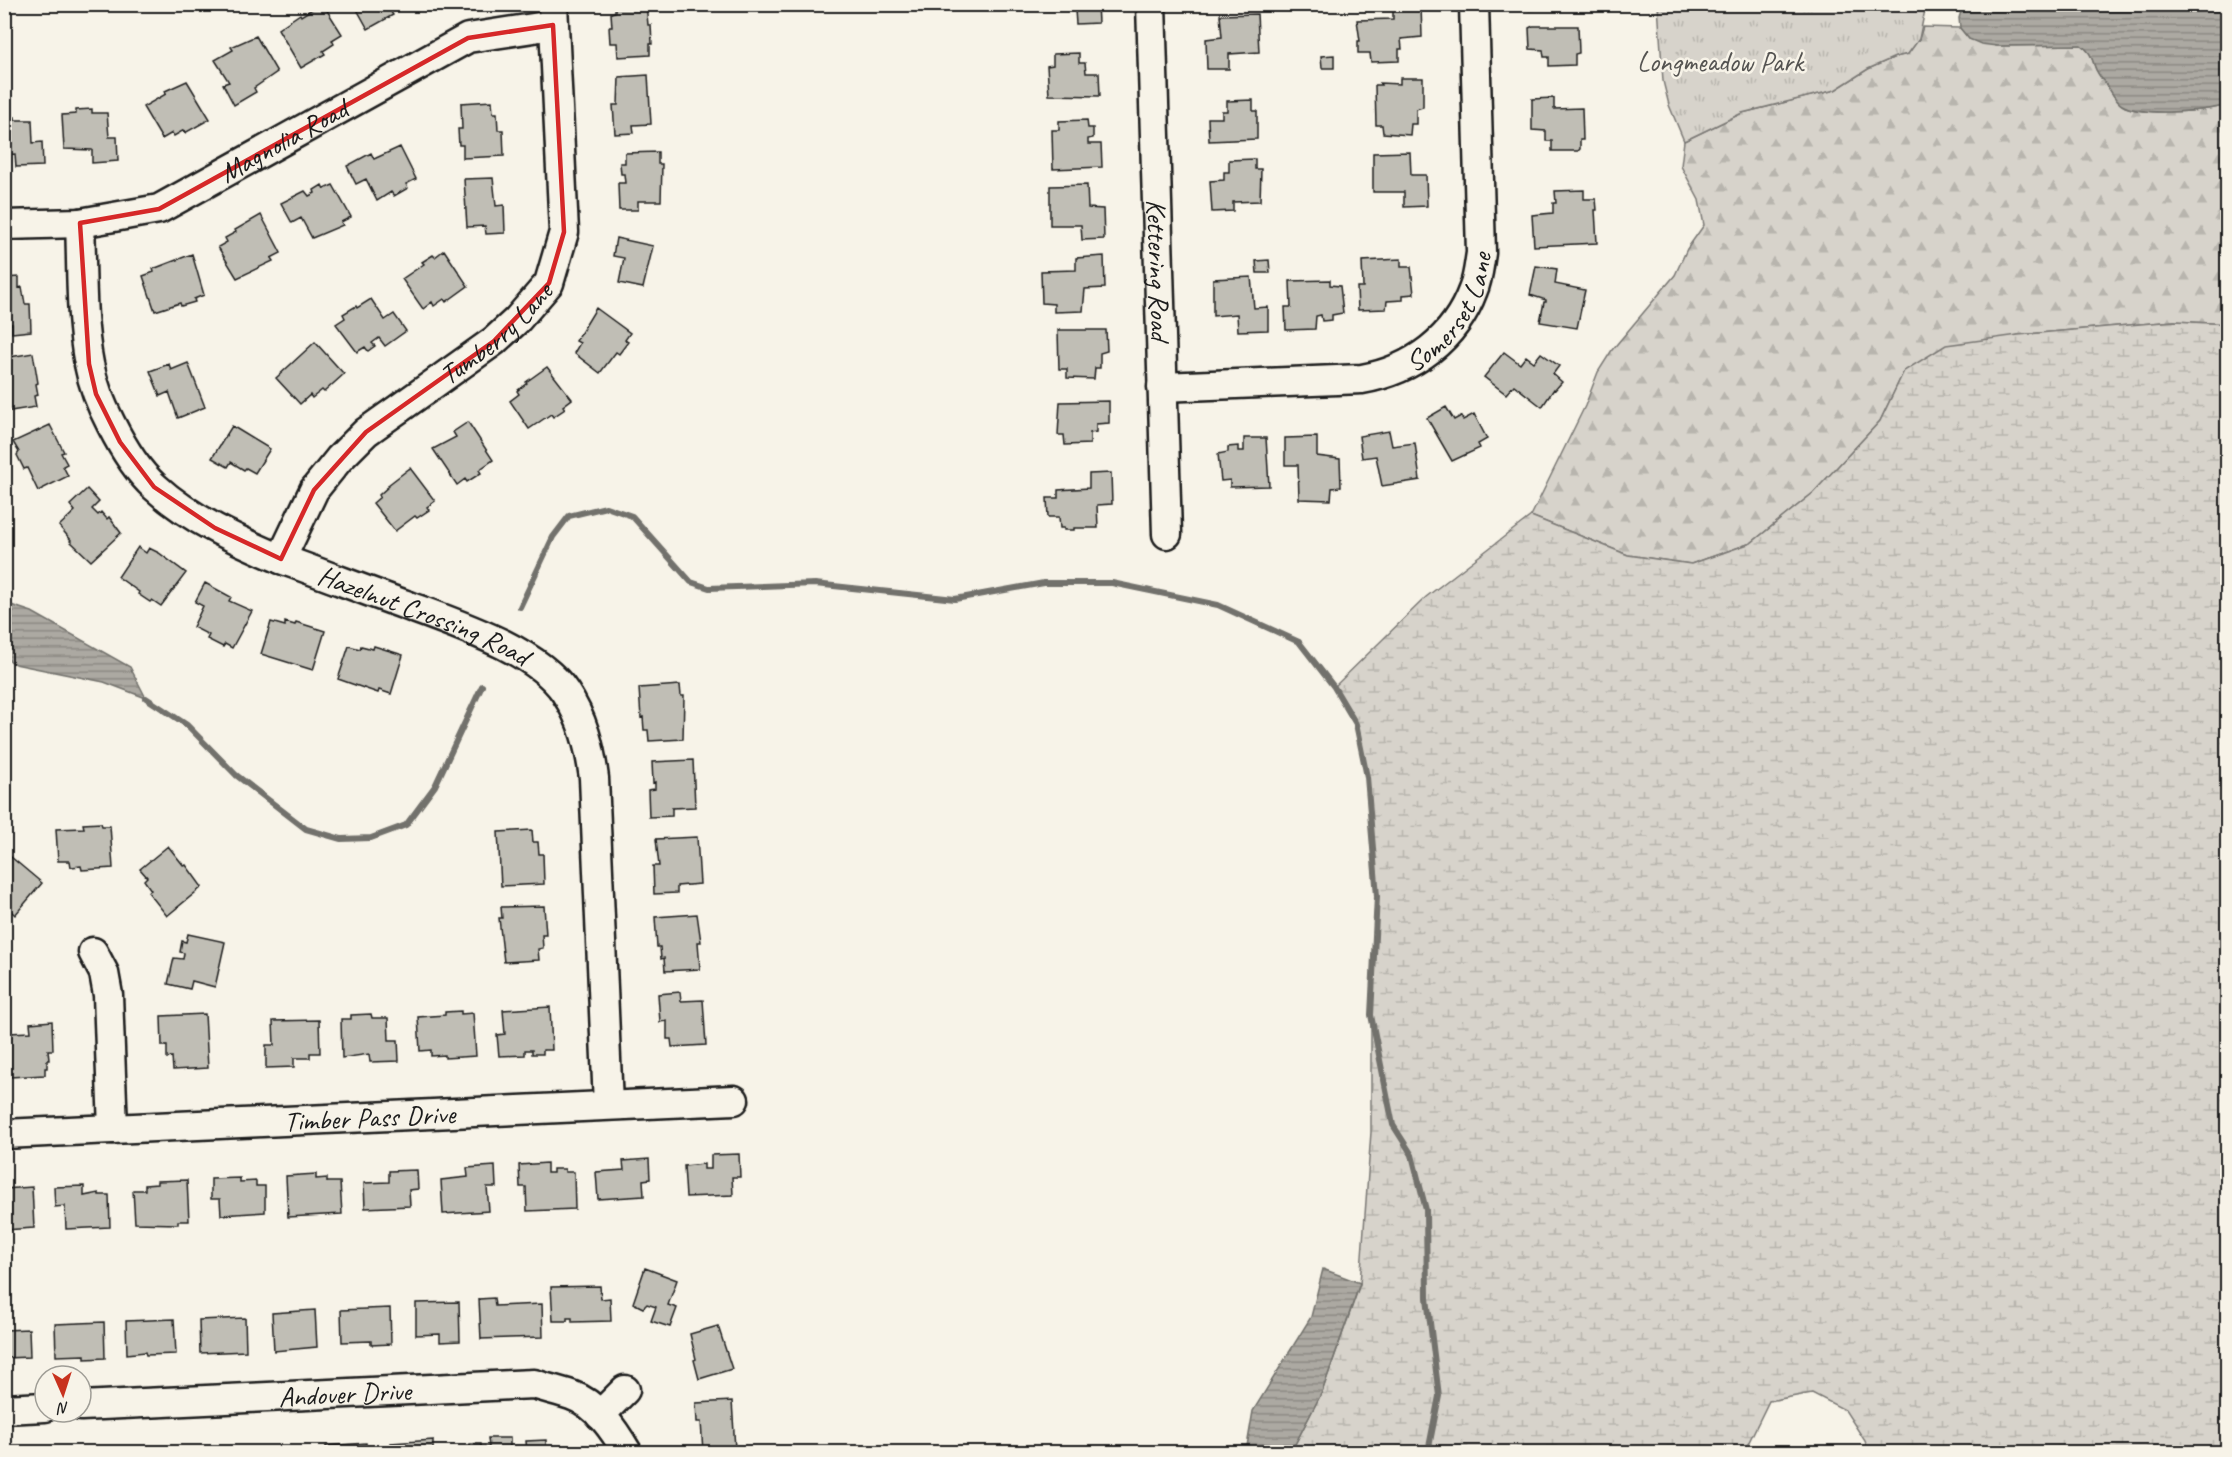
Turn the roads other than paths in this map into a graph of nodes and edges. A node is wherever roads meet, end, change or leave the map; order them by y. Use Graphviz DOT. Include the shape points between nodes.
graph roads {
  1 [pos="1151,4"];
  2 [pos="1474,4"];
  3 [pos="553,15"];
  4 [pos="80,223"];
  5 [pos="4,225"];
  6 [pos="1162,387"];
  7 [pos="1167,534"];
  8 [pos="281,559"];
  9 [pos="93,952"];
  10 [pos="734,1100"];
  11 [pos="608,1105"];
  12 [pos="113,1129"];
  13 [pos="4,1134"];
  14 [pos="625,1390"];
  15 [pos="93,1405"];
  16 [pos="33,1408"];
  17 [pos="4,1409"];
  18 [pos="600,1415"];
  19 [pos="627,1452"];
  1 -- 6 [label="street, Kettering Road"];
  2 -- 6 [label="street, Somerset Lane" via="1481,253 1474,288 1463,314 1432,348 1402,368 1381,375"];
  3 -- 4 [label="street, Magnolia Road" via="468,38 159,208"];
  3 -- 8 [label="street, Tumberry Lane" via="564,232 549,283 494,341 366,432 339,459 314,490"];
  4 -- 5 [label="street, Magnolia Road"];
  4 -- 8 [label="street, Hazelnut Crossing Road" via="89,364 96,394 120,442 154,487 183,509"];
  6 -- 7 [label="street, Kettering Road"];
  8 -- 11 [label="street, Hazelnut Crossing Road" via="477,632 512,649 564,691 583,726 594,778"];
  9 -- 12 [label="street" via="104,973 108,995"];
  10 -- 11 [label="street, Timber Pass Drive"];
  11 -- 12 [label="street, Timber Pass Drive"];
  12 -- 13 [label="street, Timber Pass Drive"];
  14 -- 18 [label="street"];
  15 -- 18 [label="street, Andover Drive" via="534,1384 574,1396"];
  16 -- 17 [label="street"];
  18 -- 19 [label="street, Andover Drive"];
}
